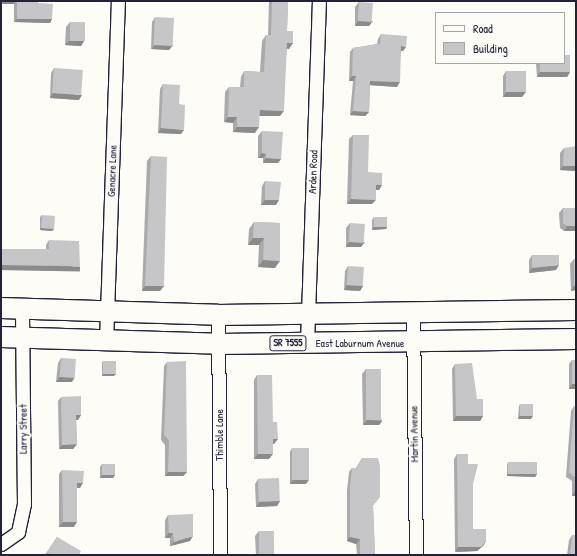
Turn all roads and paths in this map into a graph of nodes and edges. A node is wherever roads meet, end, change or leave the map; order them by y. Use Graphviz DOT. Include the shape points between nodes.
graph roads {
  1 [pos="118,1"];
  2 [pos="319,1"];
  3 [pos="1,308"];
  4 [pos="22,309"];
  5 [pos="576,310"];
  6 [pos="107,313"];
  7 [pos="413,313"];
  8 [pos="308,314"];
  9 [pos="218,315"];
  10 [pos="1,337"];
  11 [pos="22,339"];
  12 [pos="576,339"];
  13 [pos="106,342"];
  14 [pos="307,343"];
  15 [pos="414,343"];
  16 [pos="218,344"];
  17 [pos="3,543"];
  18 [pos="220,555"];
  19 [pos="416,555"];
  1 -- 6 [label="street, Genacre Lane"];
  2 -- 8 [label="street, Arden Road"];
  3 -- 4 [label="main road"];
  4 -- 6 [label="main road"];
  4 -- 11 [label="street, Larry Street"];
  5 -- 7 [label="main road"];
  6 -- 9 [label="main road"];
  6 -- 13 [label="street, Genacre Lane"];
  7 -- 8 [label="main road"];
  7 -- 15 [label="street, Martin Avenue"];
  8 -- 9 [label="main road"];
  8 -- 14 [label="street, Arden Road"];
  9 -- 16 [label="street, Thimble Lane"];
  10 -- 11 [label="main road, East Laburnum Avenue / SR 7555"];
  11 -- 13 [label="main road, East Laburnum Avenue / SR 7555"];
  11 -- 17 [label="street, Larry Street" via="24,504 18,532"];
  12 -- 15 [label="main road, East Laburnum Avenue / SR 7555"];
  13 -- 16 [label="main road, East Laburnum Avenue / SR 7555"];
  14 -- 15 [label="main road, East Laburnum Avenue / SR 7555"];
  14 -- 16 [label="main road, East Laburnum Avenue / SR 7555"];
  15 -- 19 [label="street, Martin Avenue"];
  16 -- 18 [label="street, Thimble Lane"];
}
